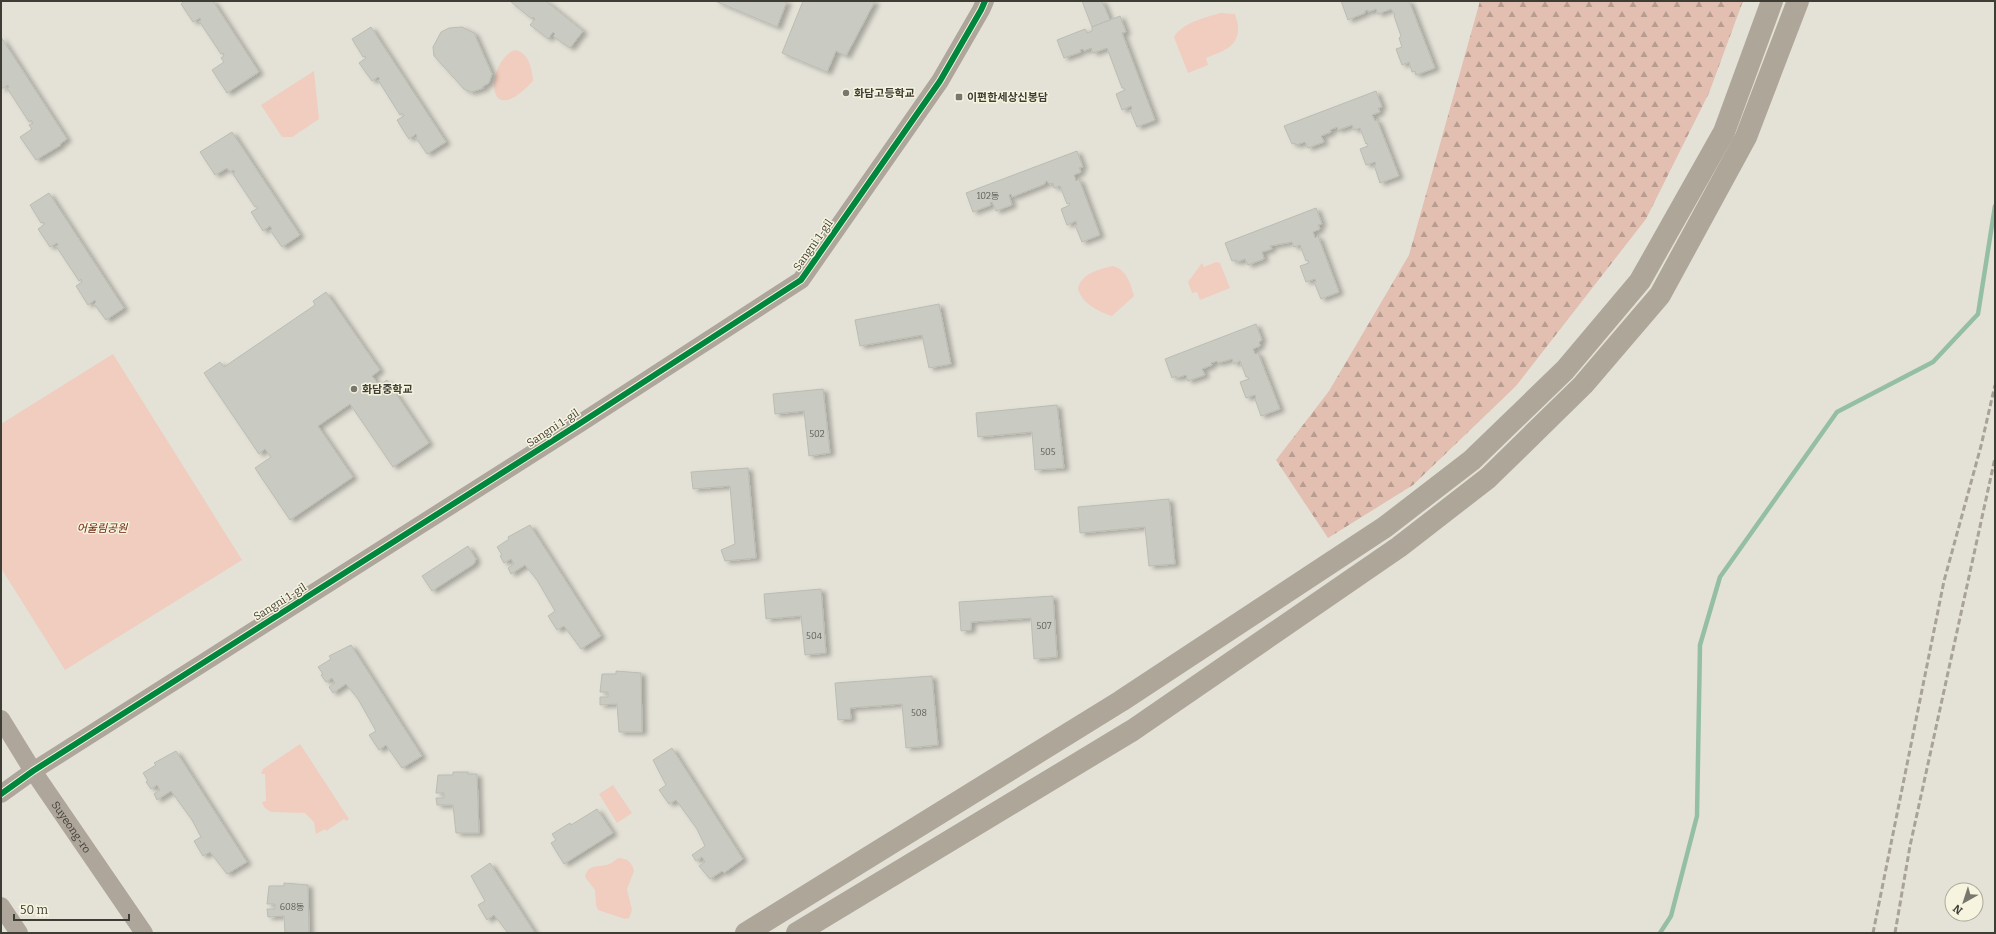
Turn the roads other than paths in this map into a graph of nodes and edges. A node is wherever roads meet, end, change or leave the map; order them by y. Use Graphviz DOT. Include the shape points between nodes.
graph roads {
  1 [pos="985,1"];
  2 [pos="1772,1"];
  3 [pos="1798,1"];
  4 [pos="1,719"];
  5 [pos="33,771"];
  6 [pos="1,794"];
  7 [pos="1,906"];
  8 [pos="19,933"];
  9 [pos="144,933"];
  10 [pos="746,933"];
  11 [pos="797,933"];
  1 -- 5 [label="street, Sangni 1-gil" via="940,81 801,280"];
  2 -- 10 [label="main road" via="1724,132 1640,281 1565,370 1472,460 1385,527 1121,701"];
  3 -- 11 [label="main road" via="1746,137 1660,295 1583,385 1488,478 1399,547 1133,730"];
  4 -- 5 [label="street, Suyeong-ro"];
  5 -- 6 [label="street, Sangni 1-gil"];
  5 -- 9 [label="street, Suyeong-ro"];
  7 -- 8 [label="street"];
}
